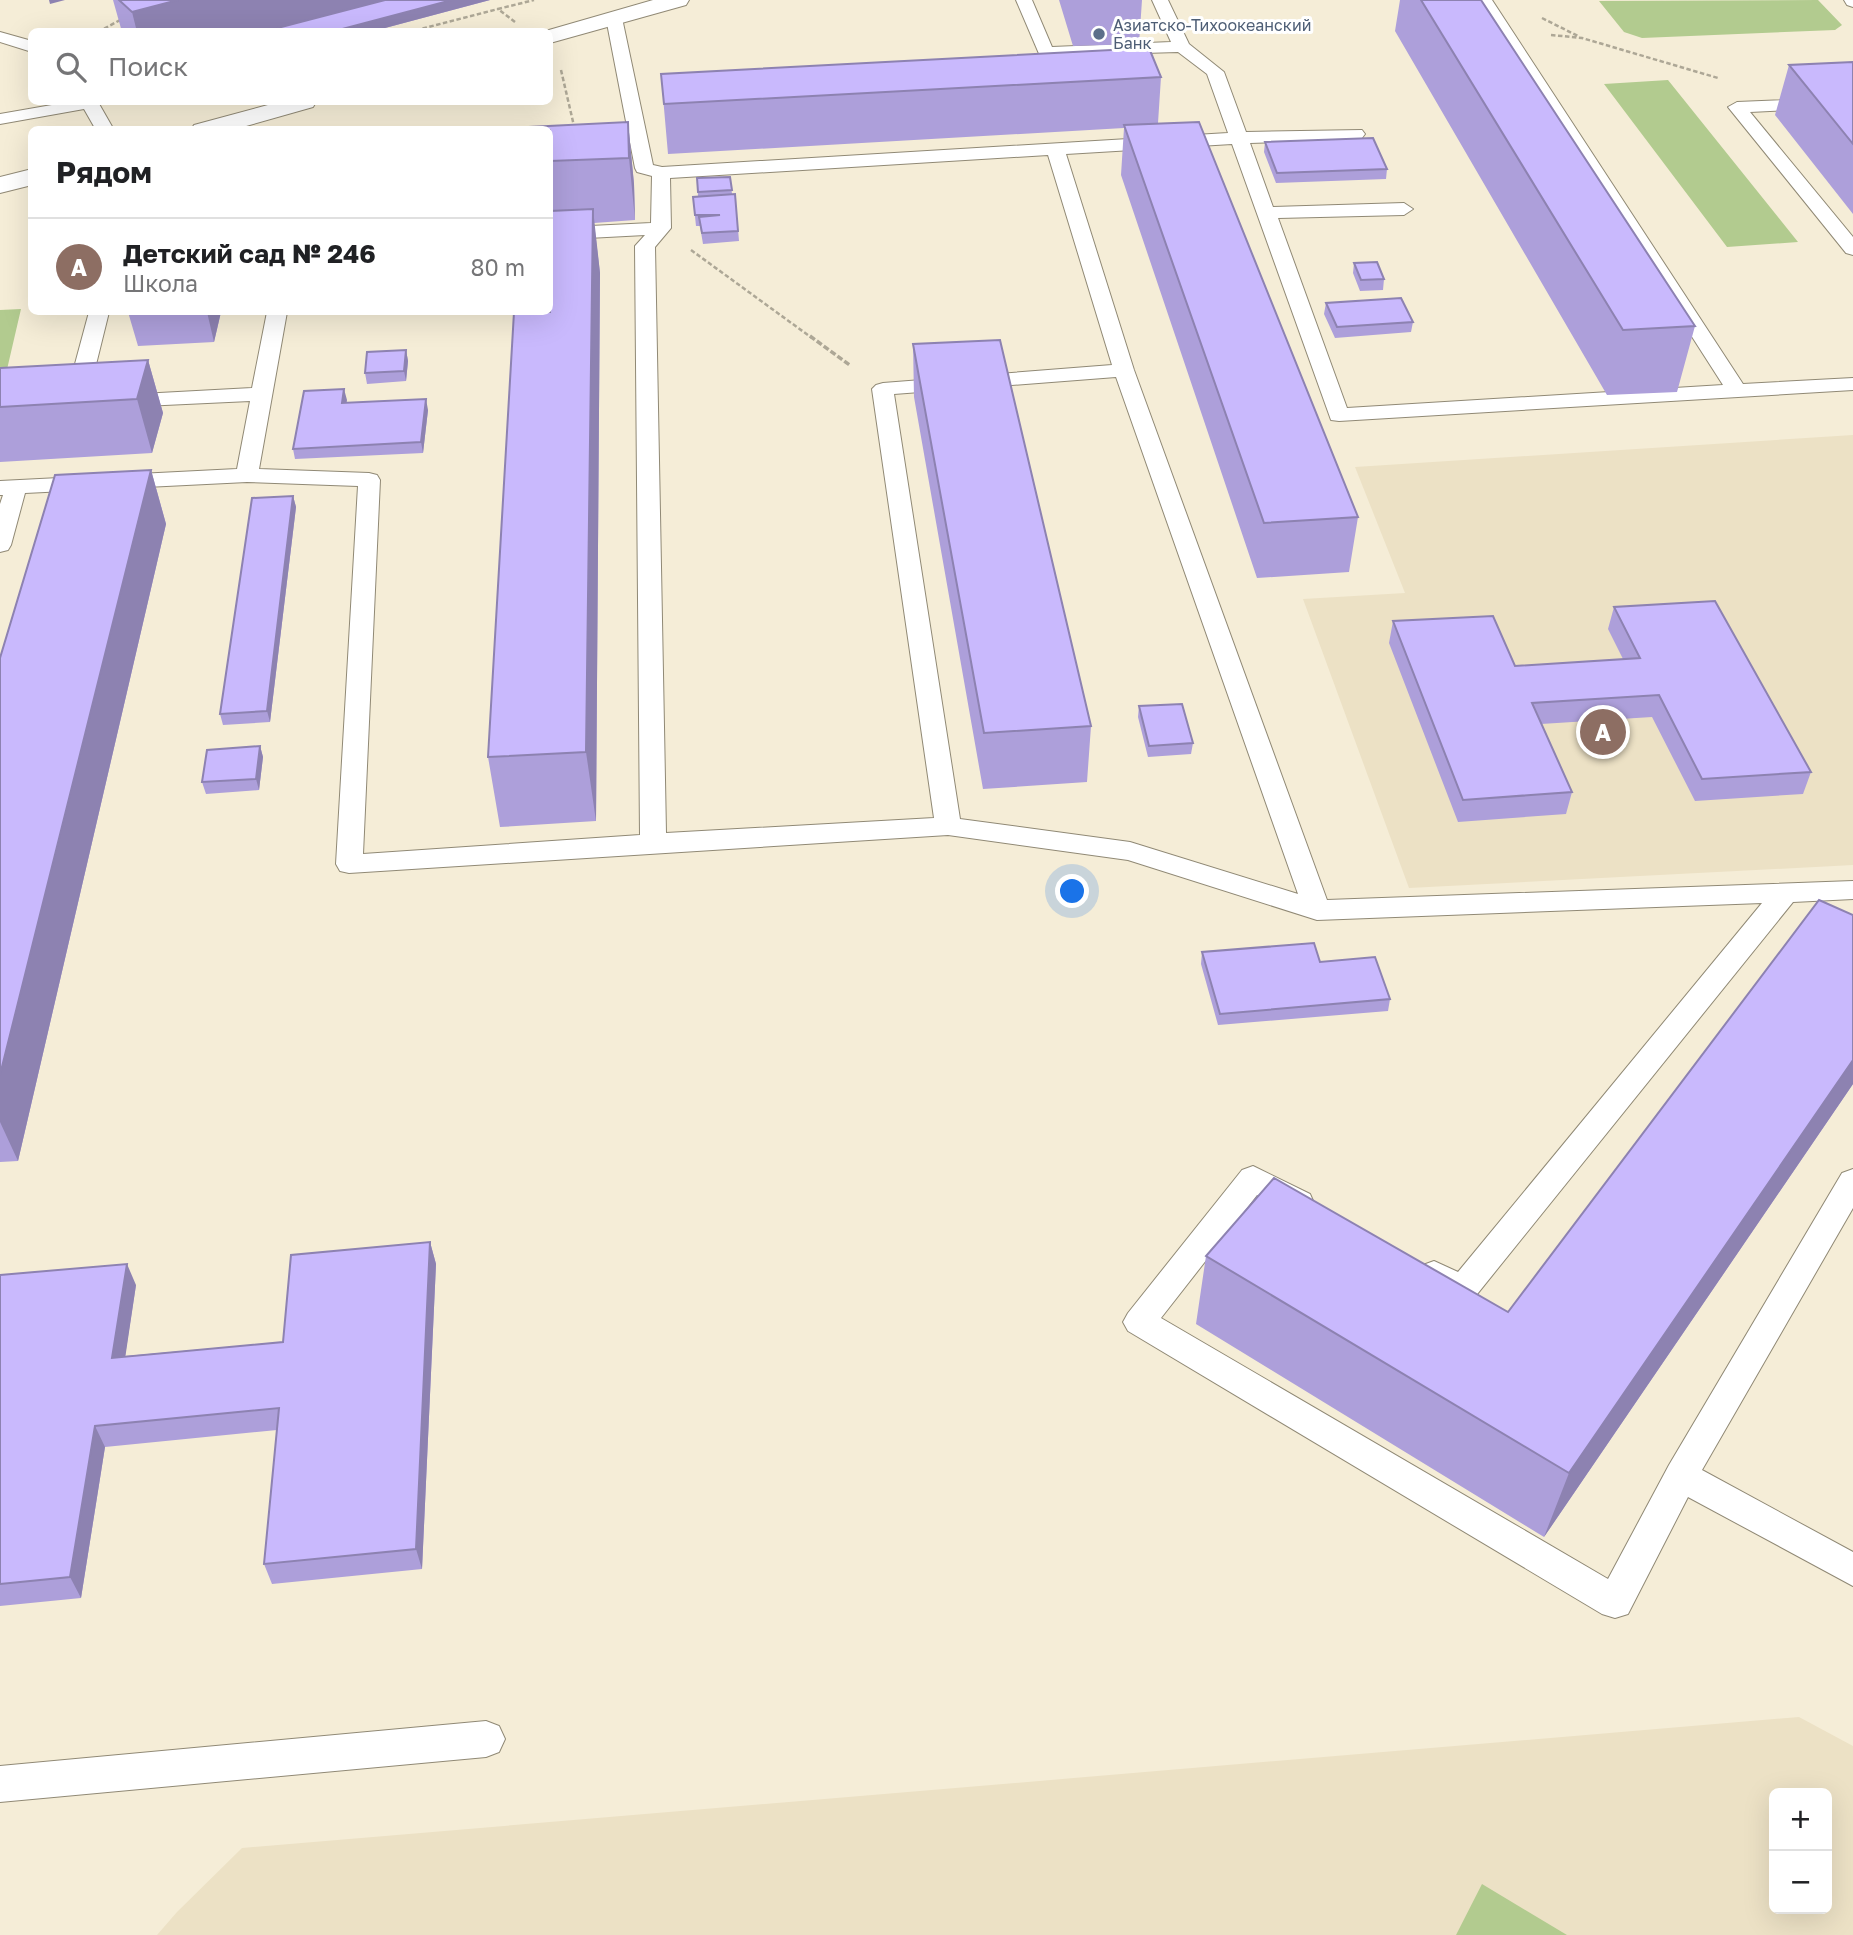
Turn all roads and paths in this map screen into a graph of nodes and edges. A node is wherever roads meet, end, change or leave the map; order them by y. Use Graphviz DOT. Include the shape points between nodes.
graph roads {
  1 [pos="535,0"];
  2 [pos="678,0"];
  3 [pos="1024,0"];
  4 [pos="1160,0"];
  5 [pos="1484,0"];
  6 [pos="498,9"];
  7 [pos="614,18"];
  8 [pos="122,19"];
  9 [pos="518,24"];
  10 [pos="105,28"];
  11 [pos="424,28"];
  12 [pos="1503,30"];
  13 [pos="553,35"];
  14 [pos="0,37"];
  15 [pos="28,46"];
  16 [pos="1182,47"];
  17 [pos="560,66"];
  18 [pos="1727,81"];
  19 [pos="1853,102"];
  20 [pos="72,105"];
  21 [pos="91,105"];
  22 [pos="293,105"];
  23 [pos="0,118"];
  24 [pos="103,126"];
  25 [pos="217,126"];
  26 [pos="1356,134"];
  27 [pos="1239,138"];
  28 [pos="1055,149"];
  29 [pos="645,170"];
  30 [pos="28,178"];
  31 [pos="0,185"];
  32 [pos="1404,209"];
  33 [pos="1268,213"];
  34 [pos="661,228"];
  35 [pos="553,234"];
  36 [pos="1853,248"];
  37 [pos="98,315"];
  38 [pos="276,315"];
  39 [pos="1124,370"];
  40 [pos="1853,384"];
  41 [pos="883,389"];
  42 [pos="1738,392"];
  43 [pos="261,394"];
  44 [pos="75,403"];
  45 [pos="50,405"];
  46 [pos="247,475"];
  47 [pos="8,487"];
  48 [pos="0,545"];
  49 [pos="948,826"];
  50 [pos="653,843"];
  51 [pos="1853,890"];
  52 [pos="1785,893"];
  53 [pos="1317,910"];
  54 [pos="1853,1181"];
  55 [pos="1328,1217"];
  56 [pos="1414,1263"];
  57 [pos="1681,1476"];
  58 [pos="1853,1570"];
  59 [pos="486,1740"];
  60 [pos="0,1784"];
  1 -- 6 [label="path"];
  2 -- 7 [label="main road"];
  3 -- 16 [label="lane" via="1046,52"];
  4 -- 16 [label="lane"];
  5 -- 12 [label="lane"];
  6 -- 9 [label="path"];
  6 -- 11 [label="path"];
  7 -- 13 [label="main road"];
  7 -- 29 [label="lane"];
  8 -- 10 [label="path"];
  12 -- 18 [label="path" via="1582,38"];
  12 -- 42 [label="lane"];
  14 -- 15 [label="lane"];
  16 -- 27 [label="lane" via="1214,72"];
  17 -- 29 [label="path" via="574,126"];
  19 -- 36 [label="lane" via="1737,107"];
  20 -- 23 [label="lane"];
  21 -- 24 [label="lane"];
  22 -- 25 [label="main road"];
  26 -- 27 [label="lane"];
  27 -- 28 [label="lane"];
  27 -- 33 [label="lane"];
  28 -- 29 [label="lane"];
  28 -- 39 [label="lane"];
  29 -- 34 [label="lane"];
  30 -- 31 [label="main road"];
  32 -- 33 [label="lane"];
  33 -- 42 [label="lane" via="1339,415"];
  34 -- 35 [label="lane"];
  34 -- 41 [label="path"];
  34 -- 50 [label="lane" via="645,246"];
  37 -- 44 [label="lane"];
  38 -- 43 [label="lane"];
  39 -- 41 [label="lane"];
  39 -- 53 [label="lane"];
  40 -- 42 [label="lane"];
  41 -- 49 [label="lane"];
  43 -- 44 [label="lane"];
  43 -- 46 [label="lane"];
  44 -- 45 [label="lane"];
  46 -- 47 [label="lane"];
  46 -- 50 [label="lane" via="369,480 349,864"];
  47 -- 48 [label="lane"];
  49 -- 50 [label="lane"];
  49 -- 53 [label="lane" via="1130,851"];
  51 -- 52 [label="lane"];
  52 -- 53 [label="lane"];
  52 -- 56 [label="lane" via="1463,1289"];
  54 -- 57 [label="lane"];
  55 -- 57 [label="lane" via="1253,1178 1139,1322 1615,1602"];
  57 -- 58 [label="lane"];
  59 -- 60 [label="lane"];
}
